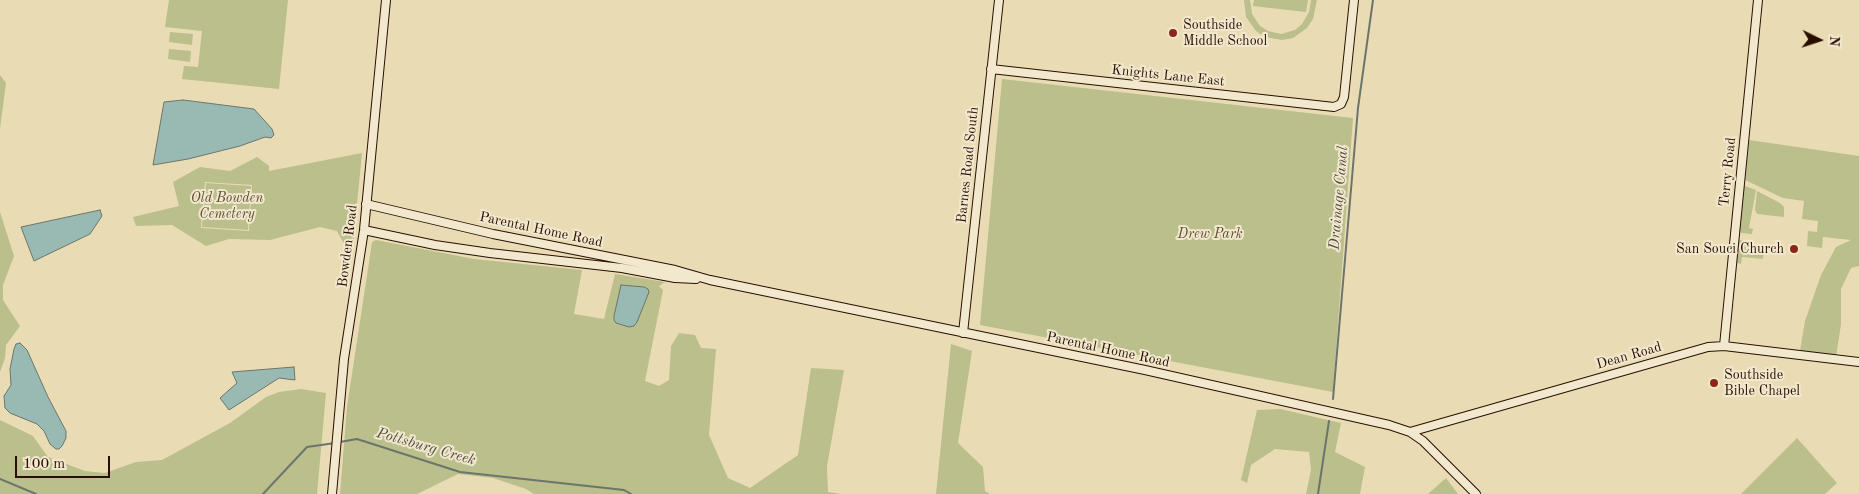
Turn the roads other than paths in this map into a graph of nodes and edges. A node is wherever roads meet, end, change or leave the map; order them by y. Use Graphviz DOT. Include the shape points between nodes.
graph roads {
  1 [pos="386,0"];
  2 [pos="999,0"];
  3 [pos="1354,0"];
  4 [pos="1758,0"];
  5 [pos="991,69"];
  6 [pos="366,204"];
  7 [pos="364,230"];
  8 [pos="597,255"];
  9 [pos="595,265"];
  10 [pos="710,280"];
  11 [pos="963,333"];
  12 [pos="1724,346"];
  13 [pos="1859,362"];
  14 [pos="1410,432"];
  15 [pos="332,494"];
  16 [pos="1476,494"];
  1 -- 6 [label="main road, Bowden Road"];
  2 -- 5 [label="main road, Barnes Road South"];
  3 -- 5 [label="main road, Knights Lane East" via="1344,97 1341,104 1334,107"];
  4 -- 12 [label="main road, Terry Road"];
  5 -- 11 [label="main road, Barnes Road South"];
  6 -- 7 [label="main road, Bowden Road"];
  6 -- 8 [label="main road, Parental Home Road"];
  7 -- 9 [label="main road, Parental Home Road" via="435,245"];
  7 -- 15 [label="main road, Bowden Road" via="340,395"];
  8 -- 9 [label="main road"];
  8 -- 10 [label="main road, Parental Home Road"];
  9 -- 10 [label="main road, Parental Home Road" via="674,278"];
  10 -- 11 [label="main road, Parental Home Road"];
  11 -- 14 [label="main road, Parental Home Road" via="1190,380"];
  12 -- 13 [label="main road, Dean Road"];
  12 -- 14 [label="main road, Dean Road" via="1700,349"];
  14 -- 16 [label="main road, Parental Home Road" via="1435,451"];
}
